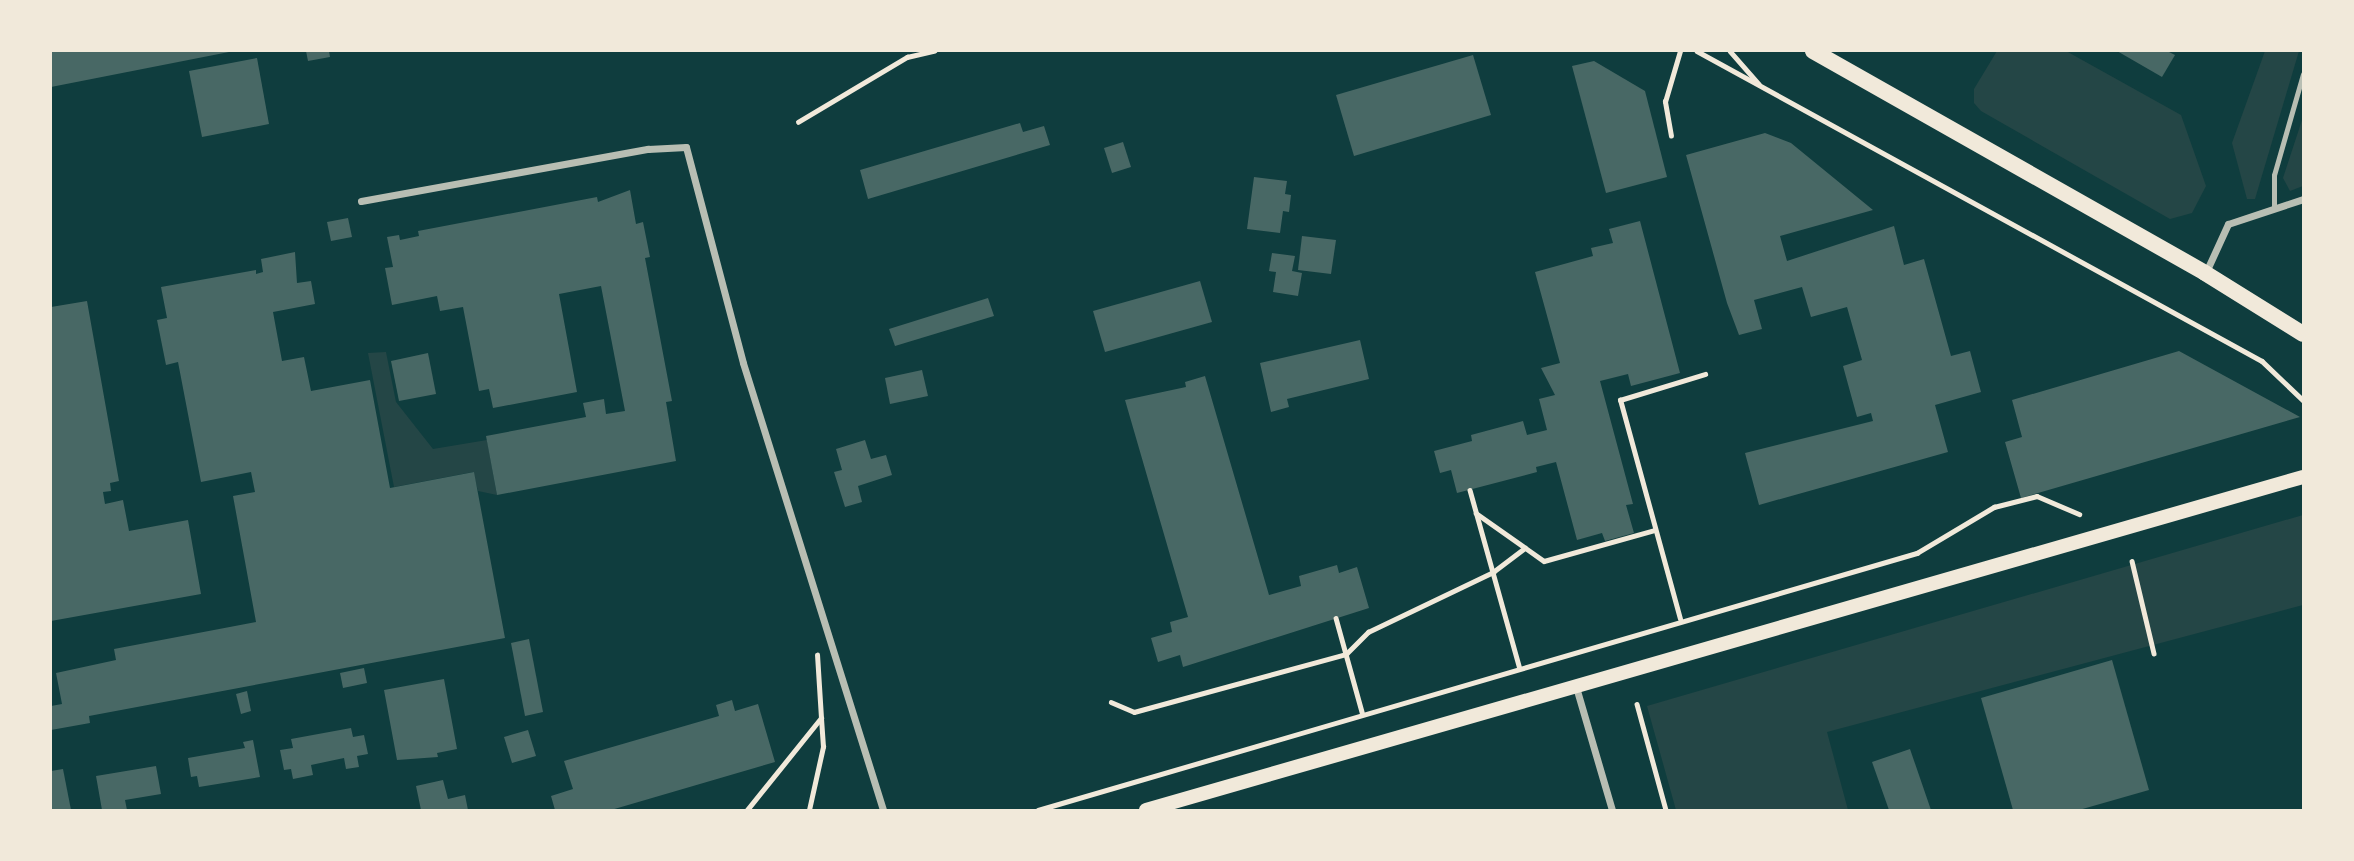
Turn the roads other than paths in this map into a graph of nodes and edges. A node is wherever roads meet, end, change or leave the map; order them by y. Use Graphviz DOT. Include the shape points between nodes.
graph roads {
  1 [pos="1813,51"];
  2 [pos="2303,74"];
  3 [pos="2303,199"];
  4 [pos="362,201"];
  5 [pos="2274,208"];
  6 [pos="2205,273"];
  7 [pos="2303,334"];
  8 [pos="2303,477"];
  9 [pos="1576,687"];
  10 [pos="883,810"];
  11 [pos="1146,810"];
  12 [pos="1612,810"];
  1 -- 6 [label="main road"];
  2 -- 5 [label="lane" via="2274,175"];
  3 -- 5 [label="street"];
  4 -- 10 [label="street" via="648,149 686,147 743,363"];
  5 -- 6 [label="street" via="2228,224"];
  6 -- 7 [label="main road"];
  8 -- 9 [label="main road"];
  9 -- 11 [label="main road"];
  9 -- 12 [label="street"];
}
